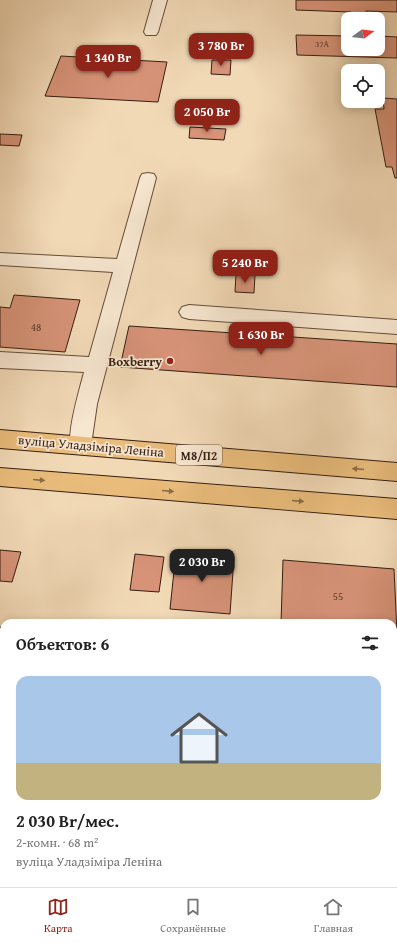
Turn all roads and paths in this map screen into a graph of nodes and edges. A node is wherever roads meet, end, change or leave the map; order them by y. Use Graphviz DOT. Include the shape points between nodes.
graph roads {
  1 [pos="160,0"];
  2 [pos="151,32"];
  3 [pos="148,178"];
  4 [pos="0,259"];
  5 [pos="124,266"];
  6 [pos="189,312"];
  7 [pos="397,327"];
  8 [pos="0,360"];
  9 [pos="97,365"];
  10 [pos="0,439"];
  11 [pos="80,445"];
  12 [pos="397,472"];
  13 [pos="0,477"];
  14 [pos="397,509"];
  1 -- 2 [label="lane"];
  3 -- 5 [label="lane"];
  4 -- 5 [label="lane"];
  5 -- 9 [label="lane"];
  6 -- 7 [label="lane"];
  8 -- 9 [label="lane"];
  9 -- 11 [label="lane" via="86,404"];
  10 -- 11 [label="main road, вуліца Уладзіміра Леніна / М8/П2"];
  12 -- 11 [label="main road, вуліца Уладзіміра Леніна / М8/П2, one-way"];
  13 -- 14 [label="main road, one-way"];
}
